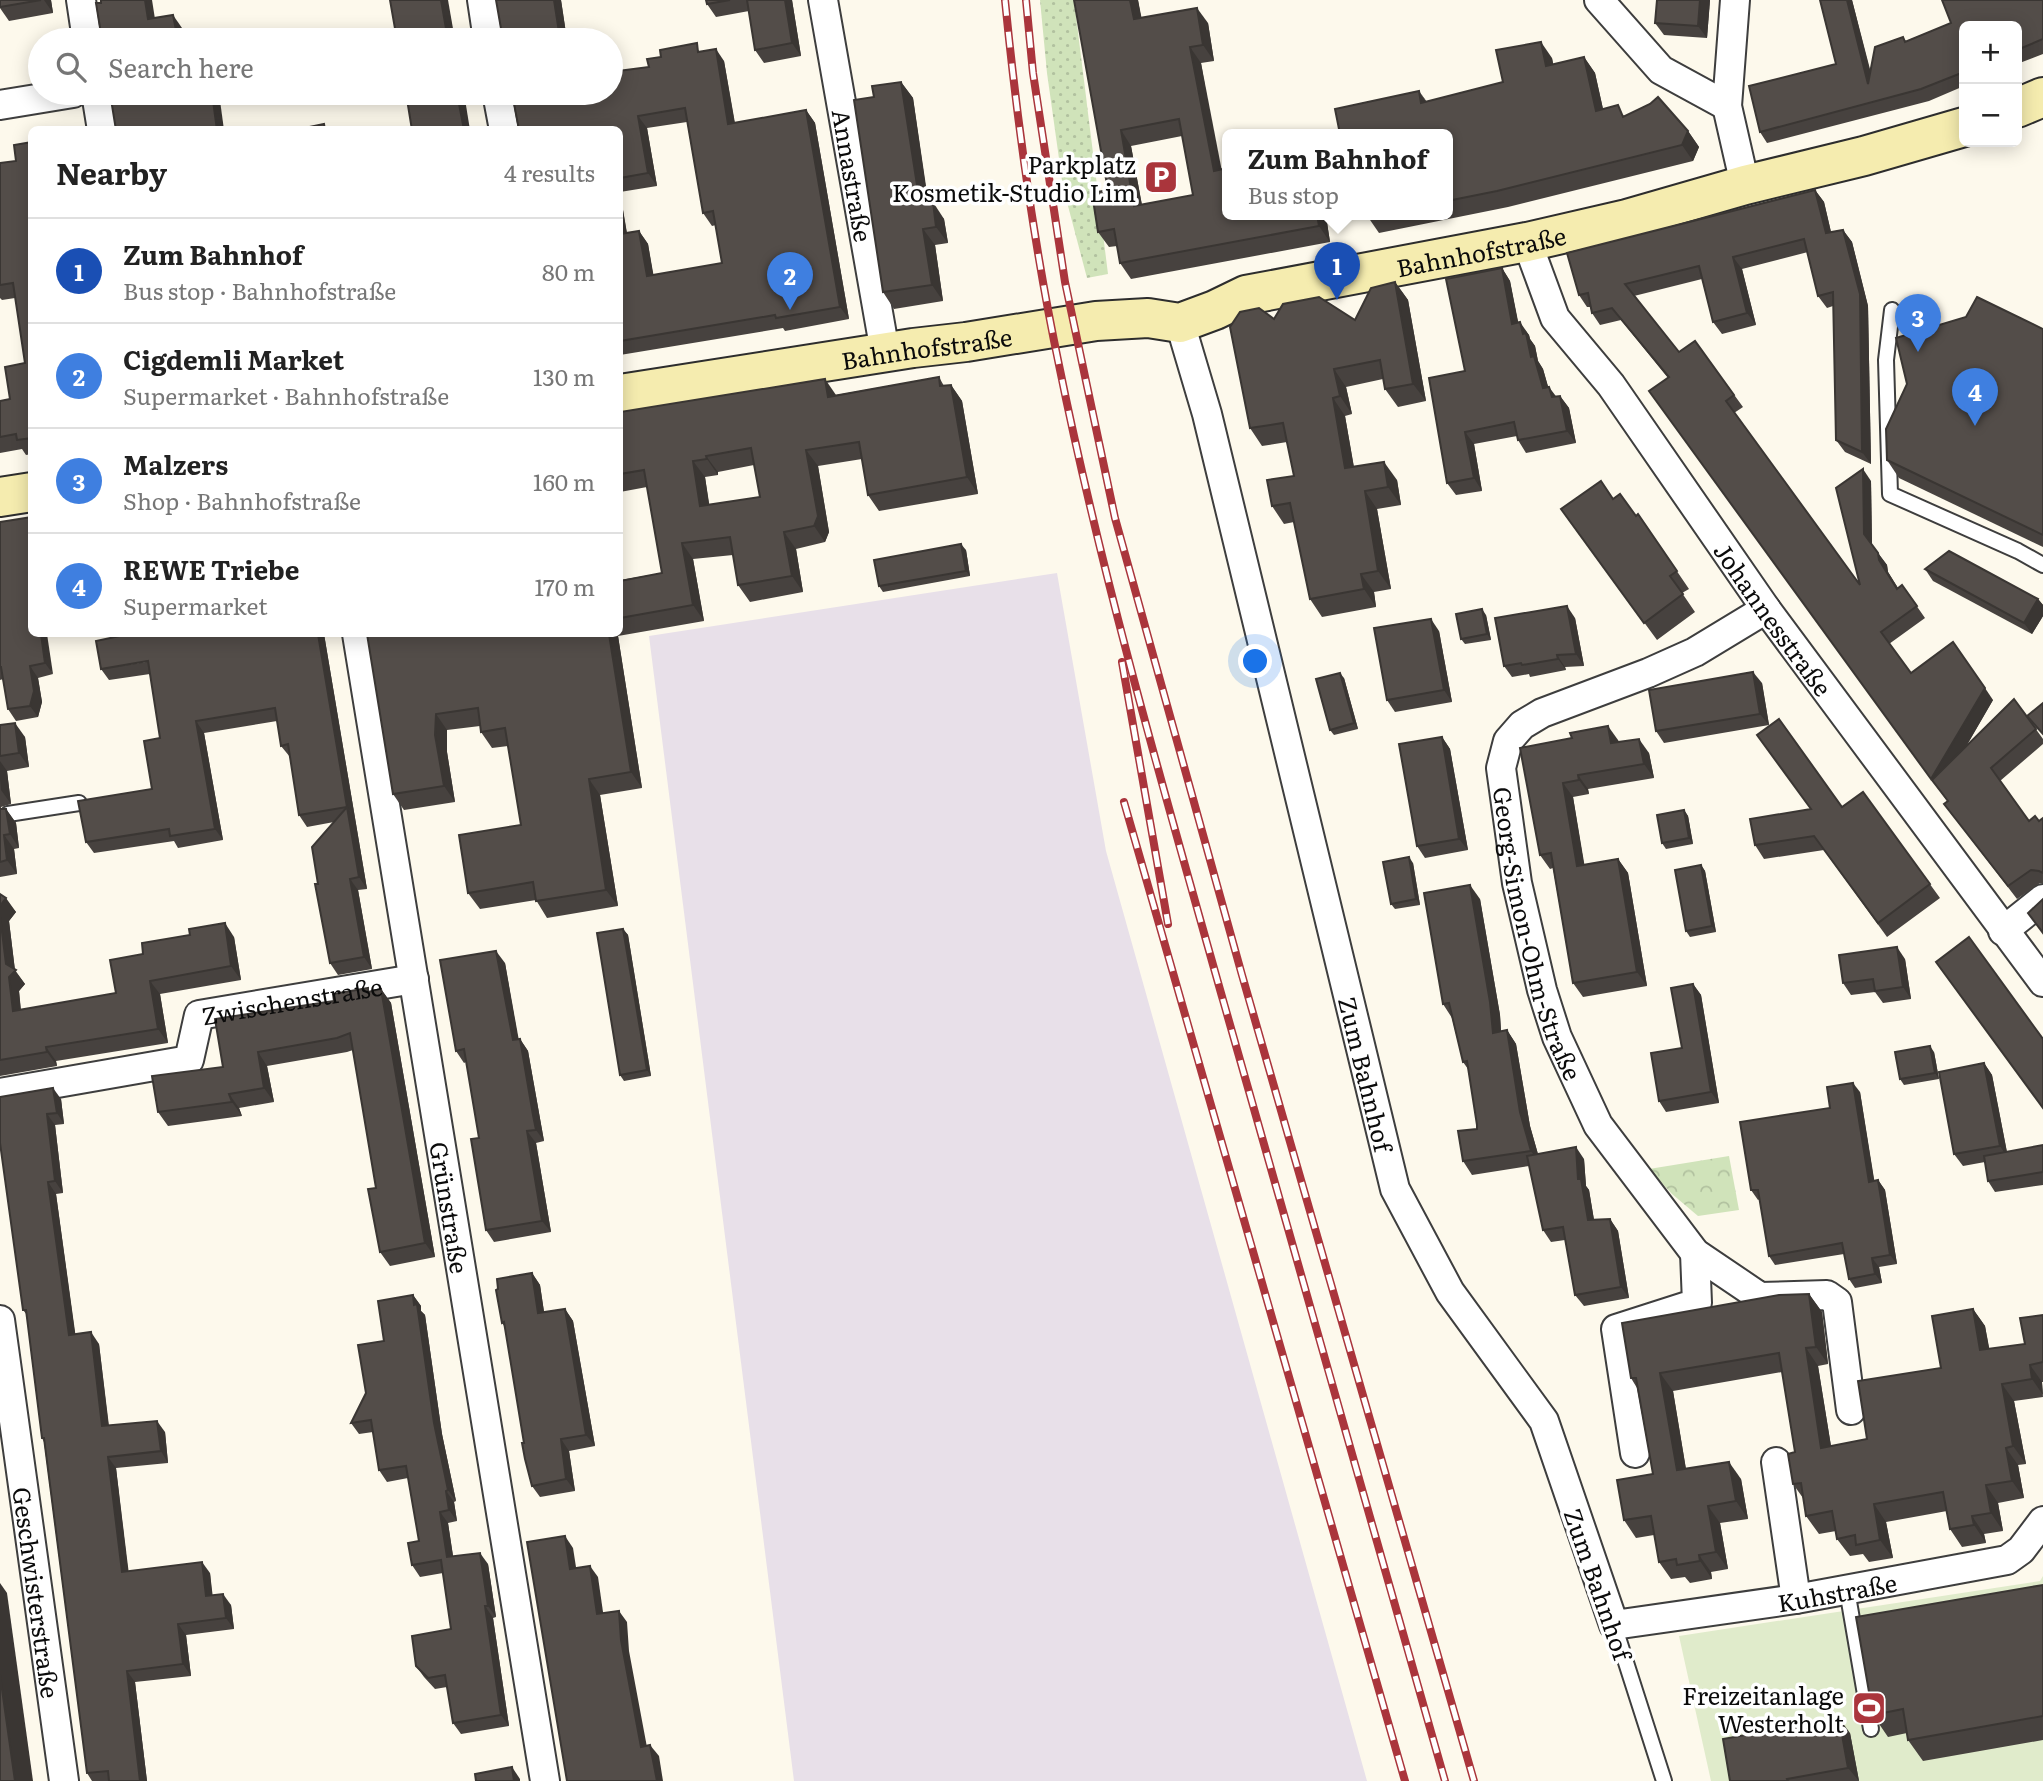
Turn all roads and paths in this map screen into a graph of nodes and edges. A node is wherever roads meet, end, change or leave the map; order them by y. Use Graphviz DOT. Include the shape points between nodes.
graph roads {
  1 [pos="81,0"];
  2 [pos="482,0"];
  3 [pos="823,0"];
  4 [pos="1600,0"];
  5 [pos="1735,0"];
  6 [pos="86,28"];
  7 [pos="486,28"];
  8 [pos="2043,97"];
  9 [pos="28,100"];
  10 [pos="0,105"];
  11 [pos="98,105"];
  12 [pos="499,105"];
  13 [pos="1727,106"];
  14 [pos="2022,106"];
  15 [pos="101,126"];
  16 [pos="502,126"];
  17 [pos="1959,128"];
  18 [pos="1745,185"];
  19 [pos="1527,242"];
  20 [pos="1892,310"];
  21 [pos="1180,323"];
  22 [pos="885,352"];
  23 [pos="623,394"];
  24 [pos="28,493"];
  25 [pos="0,497"];
  26 [pos="2043,565"];
  27 [pos="1766,609"];
  28 [pos="357,637"];
  29 [pos="79,803"];
  30 [pos="8,814"];
  31 [pos="2043,899"];
  32 [pos="2003,931"];
  33 [pos="414,979"];
  34 [pos="2043,982"];
  35 [pos="0,1093"];
  36 [pos="1695,1253"];
  37 [pos="0,1320"];
  38 [pos="1851,1410"];
  39 [pos="1635,1453"];
  40 [pos="1776,1462"];
  41 [pos="2043,1521"];
  42 [pos="1847,1590"];
  43 [pos="1796,1599"];
  44 [pos="1614,1625"];
  45 [pos="1871,1729"];
  46 [pos="64,1781"];
  47 [pos="545,1781"];
  48 [pos="1664,1781"];
  1 -- 6 [label="street"];
  2 -- 7 [label="street"];
  3 -- 22 [label="street, Annastraße"];
  4 -- 13 [label="street" via="1661,70"];
  5 -- 13 [label="street"];
  8 -- 14 [label="street"];
  9 -- 10 [label="street"];
  11 -- 15 [label="street"];
  12 -- 16 [label="street"];
  13 -- 18 [label="street"];
  17 -- 18 [label="street, Bahnhofstraße"];
  18 -- 19 [label="street, Bahnhofstraße"];
  19 -- 21 [label="street, Bahnhofstraße" via="1247,295"];
  19 -- 27 [label="street, Johannesstraße" via="1555,318 1611,385"];
  20 -- 26 [label="lane" via="1886,360 1890,494"];
  21 -- 22 [label="street, Bahnhofstraße" via="1148,318 1096,321"];
  21 -- 44 [label="street, Zum Bahnhof" via="1207,414 1395,1189 1450,1293 1544,1421"];
  22 -- 23 [label="street, Bahnhofstraße"];
  24 -- 25 [label="street"];
  27 -- 32 [label="street, Johannesstraße"];
  27 -- 36 [label="street, Georg-Simon-Ohm-Straße" via="1695,652 1522,724 1508,741 1501,768 1517,883 1557,1037 1598,1125"];
  28 -- 33 [label="street, Grünstraße"];
  29 -- 30 [label="lane"];
  31 -- 32 [label="street"];
  32 -- 34 [label="street, Johannesstraße"];
  33 -- 35 [label="street, Zwischenstraße" via="199,1015 189,1060"];
  33 -- 47 [label="street, Grünstraße"];
  36 -- 38 [label="street, Georg-Simon-Ohm-Straße" via="1760,1297 1827,1295 1838,1302"];
  36 -- 39 [label="street" via="1697,1303 1616,1329"];
  37 -- 46 [label="street, Geschwisterstraße"];
  40 -- 43 [label="street"];
  41 -- 42 [label="street, Kuhstraße" via="2021,1550 2007,1560"];
  42 -- 43 [label="street, Kuhstraße"];
  42 -- 45 [label="lane"];
  43 -- 44 [label="street, Kuhstraße"];
  44 -- 48 [label="lane, Zum Bahnhof"];
}
